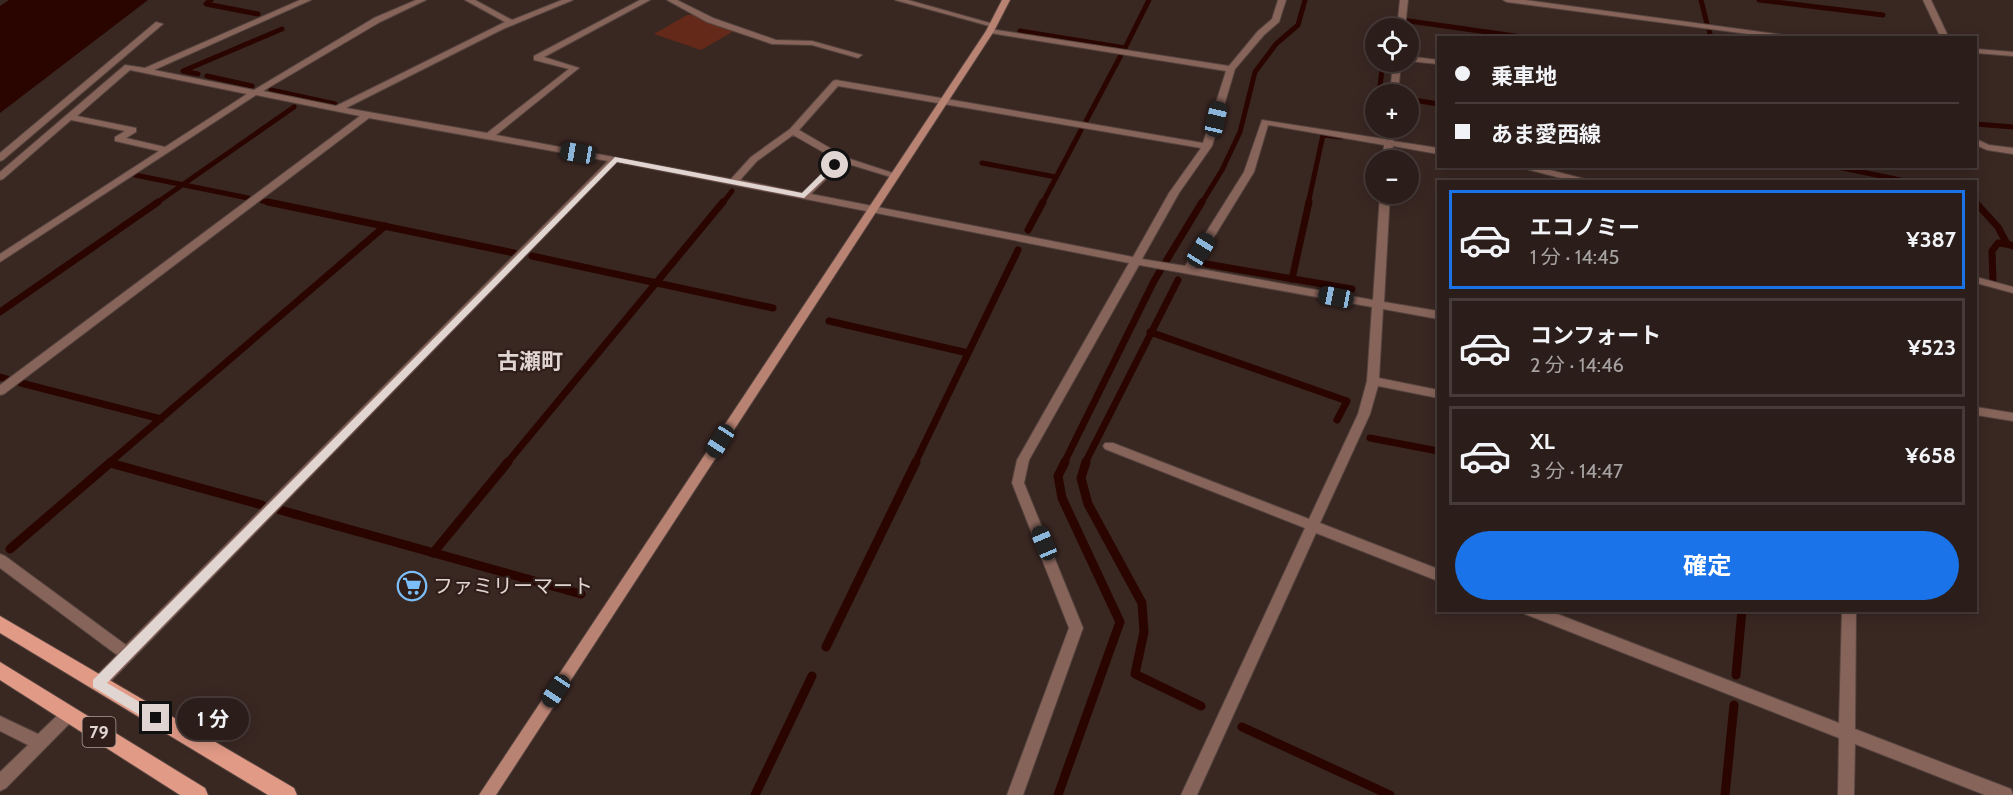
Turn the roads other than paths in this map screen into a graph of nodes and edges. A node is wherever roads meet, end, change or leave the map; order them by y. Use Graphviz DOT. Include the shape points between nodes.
graph roads {
  1 [pos="422,0"];
  2 [pos="469,0"];
  3 [pos="569,0"];
  4 [pos="646,0"];
  5 [pos="671,0"];
  6 [pos="899,0"];
  7 [pos="1006,0"];
  8 [pos="1282,0"];
  9 [pos="1404,0"];
  10 [pos="1507,0"];
  11 [pos="1927,0"];
  12 [pos="307,1"];
  13 [pos="1402,18"];
  14 [pos="510,22"];
  15 [pos="159,24"];
  16 [pos="992,28"];
  17 [pos="1786,36"];
  18 [pos="1944,36"];
  19 [pos="1977,51"];
  20 [pos="2013,54"];
  21 [pos="858,55"];
  22 [pos="1419,59"];
  23 [pos="1437,62"];
  24 [pos="148,69"];
  25 [pos="1231,69"];
  26 [pos="254,93"];
  27 [pos="943,102"];
  28 [pos="337,110"];
  29 [pos="367,116"];
  30 [pos="69,117"];
  31 [pos="793,131"];
  32 [pos="488,137"];
  33 [pos="1389,138"];
  34 [pos="1389,141"];
  35 [pos="1977,142"];
  36 [pos="1207,146"];
  37 [pos="166,150"];
  38 [pos="1388,150"];
  39 [pos="1437,151"];
  40 [pos="2013,151"];
  41 [pos="0,158"];
  42 [pos="615,159"];
  43 [pos="844,160"];
  44 [pos="1527,168"];
  45 [pos="894,175"];
  46 [pos="0,177"];
  47 [pos="1583,180"];
  48 [pos="733,182"];
  49 [pos="804,196"];
  50 [pos="1384,204"];
  51 [pos="872,209"];
  52 [pos="0,259"];
  53 [pos="1144,262"];
  54 [pos="1183,268"];
  55 [pos="1977,280"];
  56 [pos="2013,290"];
  57 [pos="1378,304"];
  58 [pos="1437,315"];
  59 [pos="1373,381"];
  60 [pos="0,391"];
  61 [pos="1437,394"];
  62 [pos="1977,411"];
  63 [pos="2013,417"];
  64 [pos="1109,446"];
  65 [pos="1312,525"];
  66 [pos="0,560"];
  67 [pos="1437,575"];
  68 [pos="1535,612"];
  69 [pos="1849,612"];
  70 [pos="0,624"];
  71 [pos="127,654"];
  72 [pos="0,670"];
  73 [pos="98,684"];
  74 [pos="69,714"];
  75 [pos="0,723"];
  76 [pos="1847,734"];
  77 [pos="40,743"];
  78 [pos="0,783"];
  79 [pos="198,795"];
  80 [pos="287,795"];
  81 [pos="487,795"];
  82 [pos="1015,795"];
  83 [pos="1189,795"];
  84 [pos="1846,795"];
  85 [pos="2005,795"];
  1 -- 26 [label="street" via="377,20"];
  2 -- 14 [label="street"];
  3 -- 14 [label="street"];
  4 -- 32 [label="street" via="537,58 575,68"];
  5 -- 21 [label="street" via="710,20 775,42 812,43"];
  6 -- 16 [label="street"];
  7 -- 16 [label="street"];
  8 -- 25 [label="street" via="1275,20"];
  9 -- 13 [label="street"];
  10 -- 17 [label="street"];
  11 -- 18 [label="street"];
  12 -- 24 [label="street"];
  14 -- 28 [label="street"];
  15 -- 41 [label="street"];
  16 -- 25 [label="street"];
  16 -- 27 [label="street"];
  19 -- 20 [label="street"];
  22 -- 23 [label="street"];
  24 -- 26 [label="street"];
  24 -- 30 [label="street" via="128,67"];
  25 -- 36 [label="street"];
  26 -- 28 [label="street"];
  26 -- 37 [label="street"];
  27 -- 31 [label="street" via="836,83"];
  27 -- 36 [label="street"];
  27 -- 45 [label="street"];
  28 -- 29 [label="street"];
  29 -- 32 [label="street"];
  29 -- 60 [label="street"];
  30 -- 37 [label="street" via="133,130 118,139"];
  30 -- 46 [label="street"];
  31 -- 43 [label="street"];
  31 -- 48 [label="street" via="754,159"];
  32 -- 42 [label="street"];
  33 -- 34 [label="street"];
  34 -- 38 [label="street"];
  34 -- 39 [label="street"];
  34 -- 54 [label="street" via="1265,122 1249,172"];
  35 -- 40 [label="street"];
  36 -- 53 [label="street" via="1174,193"];
  37 -- 52 [label="street"];
  42 -- 48 [label="street"];
  42 -- 71 [label="street"];
  43 -- 45 [label="street"];
  43 -- 49 [label="street"];
  44 -- 47 [label="street"];
  45 -- 51 [label="street"];
  48 -- 49 [label="street"];
  49 -- 51 [label="street"];
  50 -- 57 [label="street"];
  51 -- 53 [label="street"];
  51 -- 81 [label="street"];
  53 -- 54 [label="street"];
  53 -- 82 [label="street" via="1023,460 1018,483 1076,628"];
  54 -- 57 [label="street"];
  55 -- 56 [label="street"];
  57 -- 58 [label="street"];
  57 -- 59 [label="street"];
  59 -- 61 [label="street"];
  59 -- 65 [label="street" via="1364,414"];
  62 -- 63 [label="street"];
  64 -- 65 [label="street"];
  65 -- 67 [label="street"];
  65 -- 83 [label="street"];
  66 -- 71 [label="street"];
  68 -- 76 [label="street"];
  69 -- 76 [label="street"];
  70 -- 73 [label="main road, 79"];
  71 -- 73 [label="street"];
  72 -- 74 [label="main road, 79"];
  73 -- 80 [label="main road, 79"];
  74 -- 77 [label="street"];
  74 -- 79 [label="main road, 79"];
  75 -- 77 [label="street"];
  76 -- 84 [label="street"];
  76 -- 85 [label="street"];
  77 -- 78 [label="street"];
}
